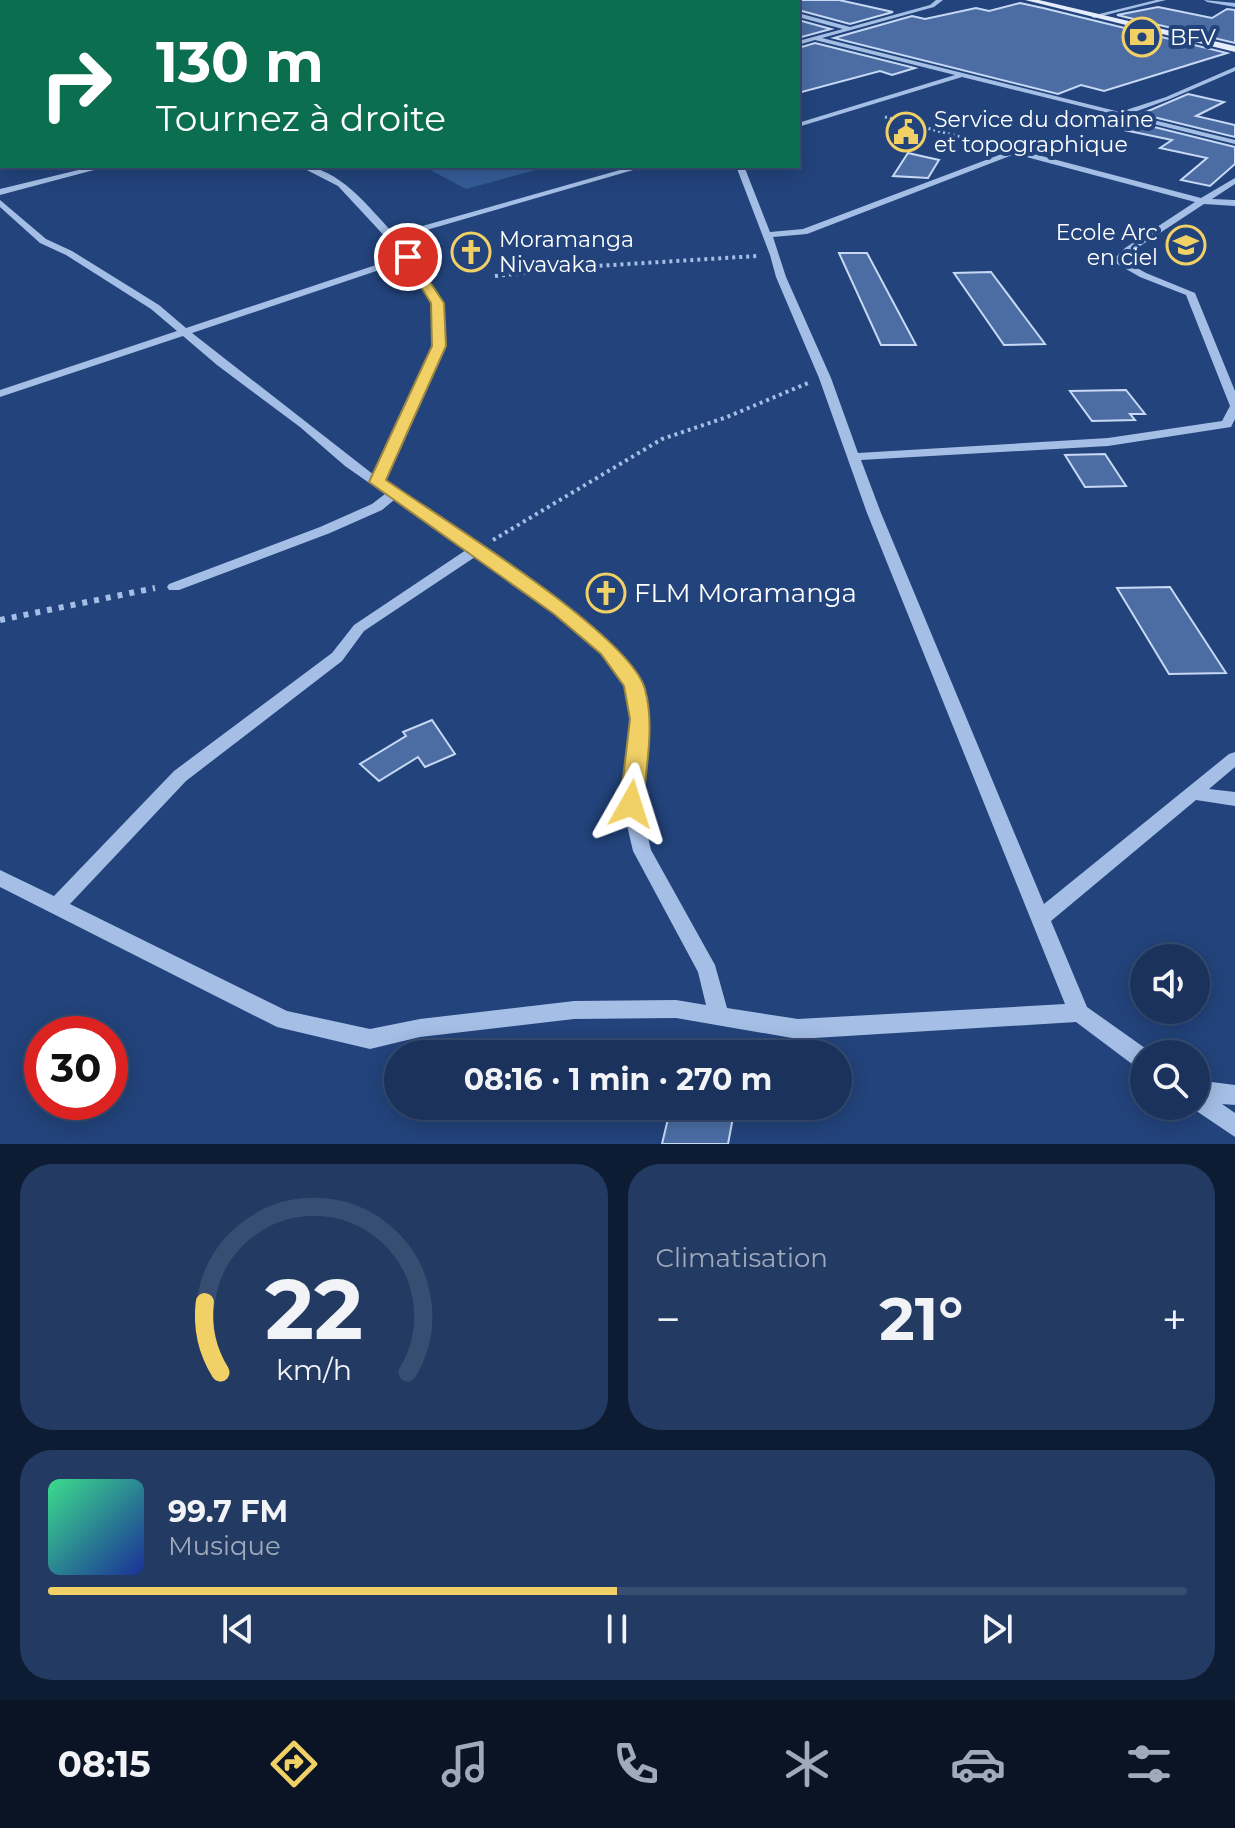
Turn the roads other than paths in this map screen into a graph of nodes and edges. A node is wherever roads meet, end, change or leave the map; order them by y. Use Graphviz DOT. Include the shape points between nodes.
graph roads {
  1 [pos="940,0"];
  2 [pos="1029,0"];
  3 [pos="1163,0"];
  4 [pos="1207,0"];
  5 [pos="1235,5"];
  6 [pos="800,15"];
  7 [pos="1094,16"];
  8 [pos="851,28"];
  9 [pos="814,38"];
  10 [pos="800,42"];
  11 [pos="1235,49"];
  12 [pos="1235,69"];
  13 [pos="962,75"];
  14 [pos="1119,114"];
  15 [pos="800,124"];
  16 [pos="1235,142"];
  17 [pos="97,168"];
  18 [pos="307,168"];
  19 [pos="636,168"];
  20 [pos="741,168"];
  21 [pos="1235,180"];
  22 [pos="1,193"];
  23 [pos="1201,201"];
  24 [pos="1235,203"];
  25 [pos="767,235"];
  26 [pos="393,237"];
  27 [pos="408,257"];
  28 [pos="184,332"];
  29 [pos="0,394"];
  30 [pos="1235,406"];
  31 [pos="855,457"];
  32 [pos="377,482"];
  33 [pos="394,493"];
  34 [pos="476,550"];
  35 [pos="174,587"];
  36 [pos="1235,758"];
  37 [pos="1192,793"];
  38 [pos="1235,799"];
  39 [pos="0,878"];
  40 [pos="56,906"];
  41 [pos="1041,918"];
  42 [pos="1079,1013"];
  43 [pos="719,1016"];
  44 [pos="1130,1050"];
  45 [pos="1210,1092"];
  46 [pos="1235,1095"];
  47 [pos="1210,1108"];
  48 [pos="1235,1126"];
  1 -- 8 [label="street"];
  2 -- 7 [label="main road"];
  3 -- 7 [label="street"];
  4 -- 5 [label="street"];
  6 -- 8 [label="street"];
  7 -- 11 [label="main road"];
  8 -- 9 [label="street"];
  9 -- 10 [label="street"];
  9 -- 13 [label="street"];
  12 -- 14 [label="street"];
  13 -- 14 [label="street"];
  13 -- 15 [label="street"];
  14 -- 16 [label="street"];
  17 -- 22 [label="street"];
  18 -- 26 [label="street" via="341,184"];
  19 -- 26 [label="street"];
  20 -- 25 [label="street"];
  21 -- 23 [label="street"];
  22 -- 28 [label="street" via="43,241 107,276"];
  23 -- 24 [label="street"];
  23 -- 25 [label="street" via="1015,151 804,232"];
  23 -- 30 [label="street" via="1117,261 1190,293"];
  25 -- 31 [label="street"];
  26 -- 27 [label="street"];
  27 -- 28 [label="street"];
  27 -- 32 [label="street" via="437,303 439,346"];
  28 -- 29 [label="street"];
  28 -- 32 [label="street"];
  30 -- 31 [label="street" via="1227,424 1108,442"];
  31 -- 41 [label="street"];
  32 -- 33 [label="street"];
  33 -- 34 [label="street"];
  33 -- 35 [label="street" via="377,507 325,530"];
  34 -- 40 [label="street" via="359,628 337,657 180,776"];
  34 -- 43 [label="street" via="608,649 634,685 641,719 631,804 642,851 708,971"];
  36 -- 37 [label="street"];
  37 -- 38 [label="street"];
  37 -- 41 [label="street"];
  39 -- 40 [label="street"];
  40 -- 43 [label="street" via="284,1020 370,1039 574,1010 676,1009"];
  41 -- 42 [label="street"];
  42 -- 43 [label="street" via="798,1029"];
  42 -- 44 [label="street"];
  45 -- 46 [label="street"];
  47 -- 48 [label="street"];
}
